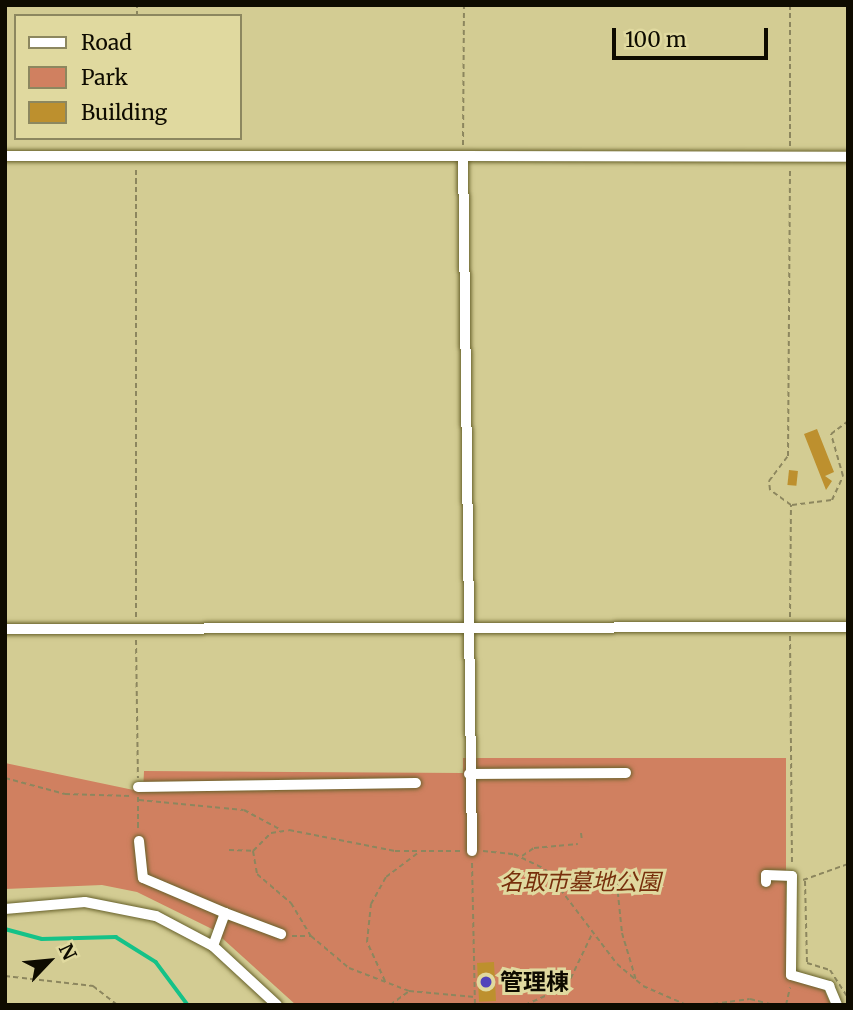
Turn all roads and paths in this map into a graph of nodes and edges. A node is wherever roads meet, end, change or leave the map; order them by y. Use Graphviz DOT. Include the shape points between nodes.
graph roads {
  1 [pos="464,5"];
  2 [pos="790,5"];
  3 [pos="136,155"];
  4 [pos="5,156"];
  5 [pos="463,156"];
  6 [pos="790,156"];
  7 [pos="848,157"];
  8 [pos="848,421"];
  9 [pos="791,505"];
  10 [pos="848,627"];
  11 [pos="136,628"];
  12 [pos="790,628"];
  13 [pos="5,629"];
  14 [pos="465,629"];
  15 [pos="626,773"];
  16 [pos="469,774"];
  17 [pos="5,778"];
  18 [pos="415,783"];
  19 [pos="138,792"];
  20 [pos="138,800"];
  21 [pos="282,831"];
  22 [pos="581,833"];
  23 [pos="139,841"];
  24 [pos="582,841"];
  25 [pos="578,844"];
  26 [pos="229,850"];
  27 [pos="253,851"];
  28 [pos="472,851"];
  29 [pos="418,853"];
  30 [pos="522,856"];
  31 [pos="848,864"];
  32 [pos="616,875"];
  33 [pos="792,876"];
  34 [pos="806,880"];
  35 [pos="766,882"];
  36 [pos="6,909"];
  37 [pos="225,914"];
  38 [pos="593,931"];
  39 [pos="281,934"];
  40 [pos="311,936"];
  41 [pos="213,946"];
  42 [pos="791,975"];
  43 [pos="5,976"];
  44 [pos="385,981"];
  45 [pos="636,981"];
  46 [pos="410,991"];
  47 [pos="474,997"];
  48 [pos="848,998"];
  49 [pos="117,1005"];
  50 [pos="276,1005"];
  51 [pos="390,1005"];
  52 [pos="475,1005"];
  53 [pos="525,1005"];
  54 [pos="687,1005"];
  55 [pos="705,1005"];
  56 [pos="774,1005"];
  57 [pos="786,1005"];
  58 [pos="836,1005"];
  1 -- 5 [label="path"];
  2 -- 6 [label="path"];
  3 -- 4 [label="street"];
  3 -- 5 [label="street"];
  3 -- 11 [label="path"];
  5 -- 6 [label="street"];
  5 -- 14 [label="street"];
  6 -- 7 [label="street"];
  6 -- 9 [label="path" via="788,456 769,481 769,490"];
  8 -- 9 [label="path" via="831,434 843,476 832,500"];
  9 -- 12 [label="path"];
  10 -- 12 [label="street"];
  11 -- 13 [label="street"];
  11 -- 14 [label="street"];
  11 -- 19 [label="path"];
  12 -- 14 [label="street"];
  12 -- 33 [label="path"];
  14 -- 16 [label="street"];
  15 -- 16 [label="street" via="579,779 489,779"];
  16 -- 28 [label="street" via="465,830"];
  17 -- 19 [label="path" via="65,794"];
  18 -- 19 [label="street"];
  19 -- 20 [label="path"];
  20 -- 21 [label="path" via="244,810"];
  20 -- 23 [label="path"];
  21 -- 27 [label="path" via="271,832"];
  21 -- 29 [label="path" via="325,833"];
  22 -- 24 [label="path"];
  23 -- 37 [label="street" via="143,878"];
  25 -- 30 [label="path" via="534,848"];
  26 -- 27 [label="path"];
  27 -- 40 [label="path" via="257,874 291,903"];
  28 -- 29 [label="path"];
  28 -- 30 [label="path"];
  28 -- 47 [label="path"];
  29 -- 44 [label="path" via="386,877 371,904 367,942"];
  30 -- 38 [label="path" via="559,880"];
  31 -- 34 [label="path"];
  32 -- 45 [label="path" via="620,921"];
  33 -- 34 [label="path"];
  33 -- 35 [label="street" via="766,875"];
  33 -- 42 [label="street"];
  34 -- 48 [label="path" via="807,963 830,970"];
  36 -- 41 [label="street" via="53,901 115,905 169,921"];
  37 -- 39 [label="street"];
  37 -- 41 [label="street"];
  38 -- 45 [label="path"];
  38 -- 53 [label="path" via="567,986"];
  39 -- 40 [label="path"];
  40 -- 44 [label="path" via="349,968"];
  41 -- 50 [label="street"];
  42 -- 57 [label="path"];
  42 -- 58 [label="street" via="829,986"];
  43 -- 49 [label="path" via="93,986"];
  44 -- 46 [label="path"];
  45 -- 54 [label="path"];
  46 -- 47 [label="path"];
  46 -- 51 [label="path"];
  47 -- 52 [label="path"];
  55 -- 56 [label="path" via="750,999"];
}
